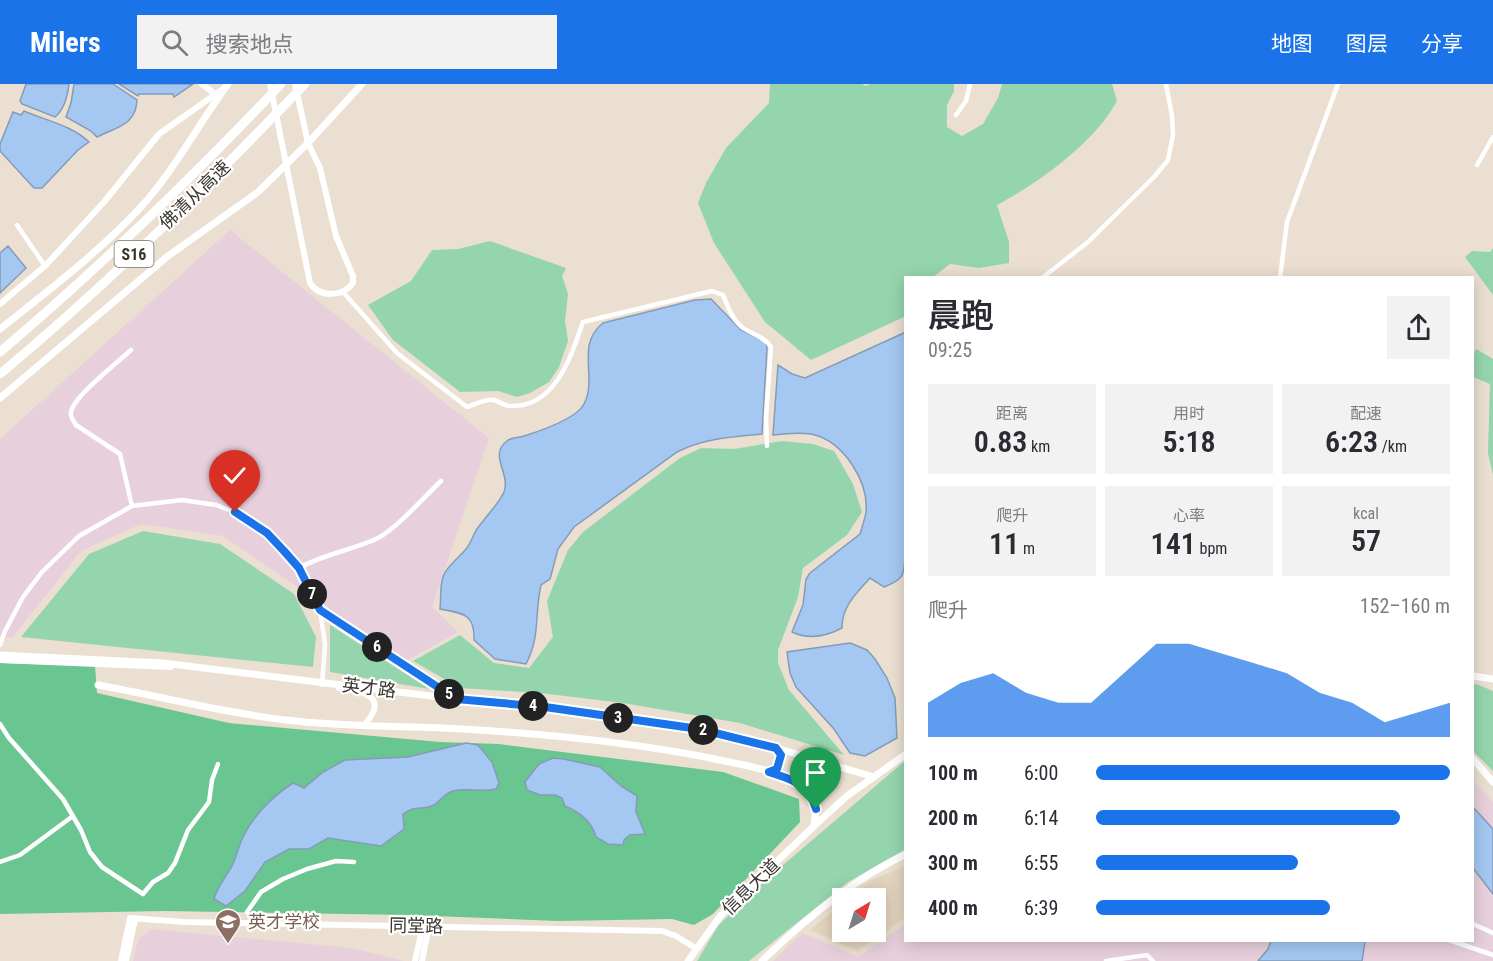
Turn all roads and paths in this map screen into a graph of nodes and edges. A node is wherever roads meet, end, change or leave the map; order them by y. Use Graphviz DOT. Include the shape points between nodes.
graph roads {
  1 [pos="202,84"];
  2 [pos="228,84"];
  3 [pos="270,84"];
  4 [pos="281,84"];
  5 [pos="295,84"];
  6 [pos="305,84"];
  7 [pos="362,84"];
  8 [pos="970,84"];
  9 [pos="1166,84"];
  10 [pos="1338,84"];
  11 [pos="215,94"];
  12 [pos="956,115"];
  13 [pos="1493,137"];
  14 [pos="308,143"];
  15 [pos="1477,165"];
  16 [pos="285,166"];
  17 [pos="16,225"];
  18 [pos="45,266"];
  19 [pos="1045,276"];
  20 [pos="1280,276"];
  21 [pos="343,292"];
  22 [pos="0,304"];
  23 [pos="0,329"];
  24 [pos="131,350"];
  25 [pos="0,352"];
  26 [pos="0,374"];
  27 [pos="0,398"];
  28 [pos="767,446"];
  29 [pos="441,481"];
  30 [pos="132,506"];
  31 [pos="299,568"];
  32 [pos="320,610"];
  33 [pos="0,645"];
  34 [pos="0,655"];
  35 [pos="0,660"];
  36 [pos="1474,676"];
  37 [pos="1493,679"];
  38 [pos="322,684"];
  39 [pos="98,685"];
  40 [pos="456,699"];
  41 [pos="0,724"];
  42 [pos="365,724"];
  43 [pos="776,748"];
  44 [pos="904,755"];
  45 [pos="1474,760"];
  46 [pos="218,764"];
  47 [pos="769,772"];
  48 [pos="874,777"];
  49 [pos="1493,782"];
  50 [pos="73,816"];
  51 [pos="814,826"];
  52 [pos="904,855"];
  53 [pos="0,862"];
  54 [pos="354,862"];
  55 [pos="247,912"];
  56 [pos="133,919"];
  57 [pos="1474,924"];
  58 [pos="426,926"];
  59 [pos="1493,933"];
  60 [pos="1455,942"];
  61 [pos="697,949"];
  62 [pos="1493,955"];
  63 [pos="121,961"];
  64 [pos="126,961"];
  65 [pos="415,961"];
  66 [pos="422,961"];
  67 [pos="688,961"];
  68 [pos="762,961"];
  69 [pos="1106,961"];
  70 [pos="1153,961"];
  1 -- 11 [label="street"];
  2 -- 11 [label="street"];
  2 -- 23 [label="main road" via="140,208"];
  3 -- 16 [label="street"];
  4 -- 25 [label="highway, 佛清从高速 / S16" via="136,230"];
  5 -- 14 [label="street"];
  6 -- 26 [label="highway, 佛清从高速 / S16" via="103,284"];
  7 -- 14 [label="main road"];
  8 -- 12 [label="street" via="966,101"];
  9 -- 19 [label="street" via="1173,135 1168,160 1088,242"];
  10 -- 20 [label="street" via="1287,222"];
  11 -- 18 [label="street" via="159,134"];
  13 -- 15 [label="street"];
  14 -- 16 [label="main road"];
  14 -- 21 [label="street" via="320,168 336,236 353,276 353,283"];
  16 -- 21 [label="street" via="310,283 317,291"];
  16 -- 27 [label="main road" via="258,192 168,256"];
  17 -- 18 [label="street"];
  18 -- 22 [label="street"];
  21 -- 28 [label="street" via="397,353 466,407 491,399 509,406 542,398 568,364 583,322 712,291 723,294 742,327 771,347"];
  24 -- 30 [label="street" via="77,399 71,413 76,424 120,454"];
  29 -- 31 [label="street" via="386,533"];
  30 -- 31 [label="street" via="182,500 235,512 267,533"];
  30 -- 33 [label="street" via="79,536 42,572 23,597"];
  31 -- 32 [label="street"];
  32 -- 38 [label="street" via="325,644"];
  32 -- 40 [label="main road"];
  34 -- 38 [label="main road, 英才路" via="163,663"];
  35 -- 38 [label="street, 英才路" via="169,667"];
  36 -- 37 [label="main road"];
  38 -- 40 [label="main road, 英才路"];
  38 -- 42 [label="street, 英才路" via="369,695 375,707"];
  39 -- 42 [label="main road" via="292,721"];
  40 -- 43 [label="main road, 英才路" via="699,729"];
  41 -- 50 [label="street"];
  42 -- 47 [label="main road" via="466,729 659,748"];
  43 -- 47 [label="main road" via="780,760 777,769"];
  43 -- 48 [label="main road, 英才路"];
  44 -- 48 [label="main road, 信息大道"];
  45 -- 49 [label="main road"];
  46 -- 50 [label="street" via="209,802 188,830 175,863 143,894 102,867 90,852"];
  47 -- 51 [label="main road" via="792,779 807,789 816,809"];
  48 -- 51 [label="main road, 信息大道"];
  50 -- 53 [label="street" via="20,855"];
  51 -- 61 [label="main road, 信息大道" via="721,915"];
  52 -- 68 [label="main road" via="815,912"];
  54 -- 55 [label="street" via="336,861 283,879 261,892"];
  56 -- 58 [label="street, 同堂路"];
  56 -- 63 [label="street"];
  56 -- 64 [label="street"];
  57 -- 59 [label="street"];
  58 -- 61 [label="street, 同堂路" via="662,931"];
  58 -- 65 [label="street"];
  58 -- 66 [label="street"];
  60 -- 62 [label="street"];
  61 -- 67 [label="main road, 信息大道"];
  69 -- 70 [label="street" via="1147,955"];
}
